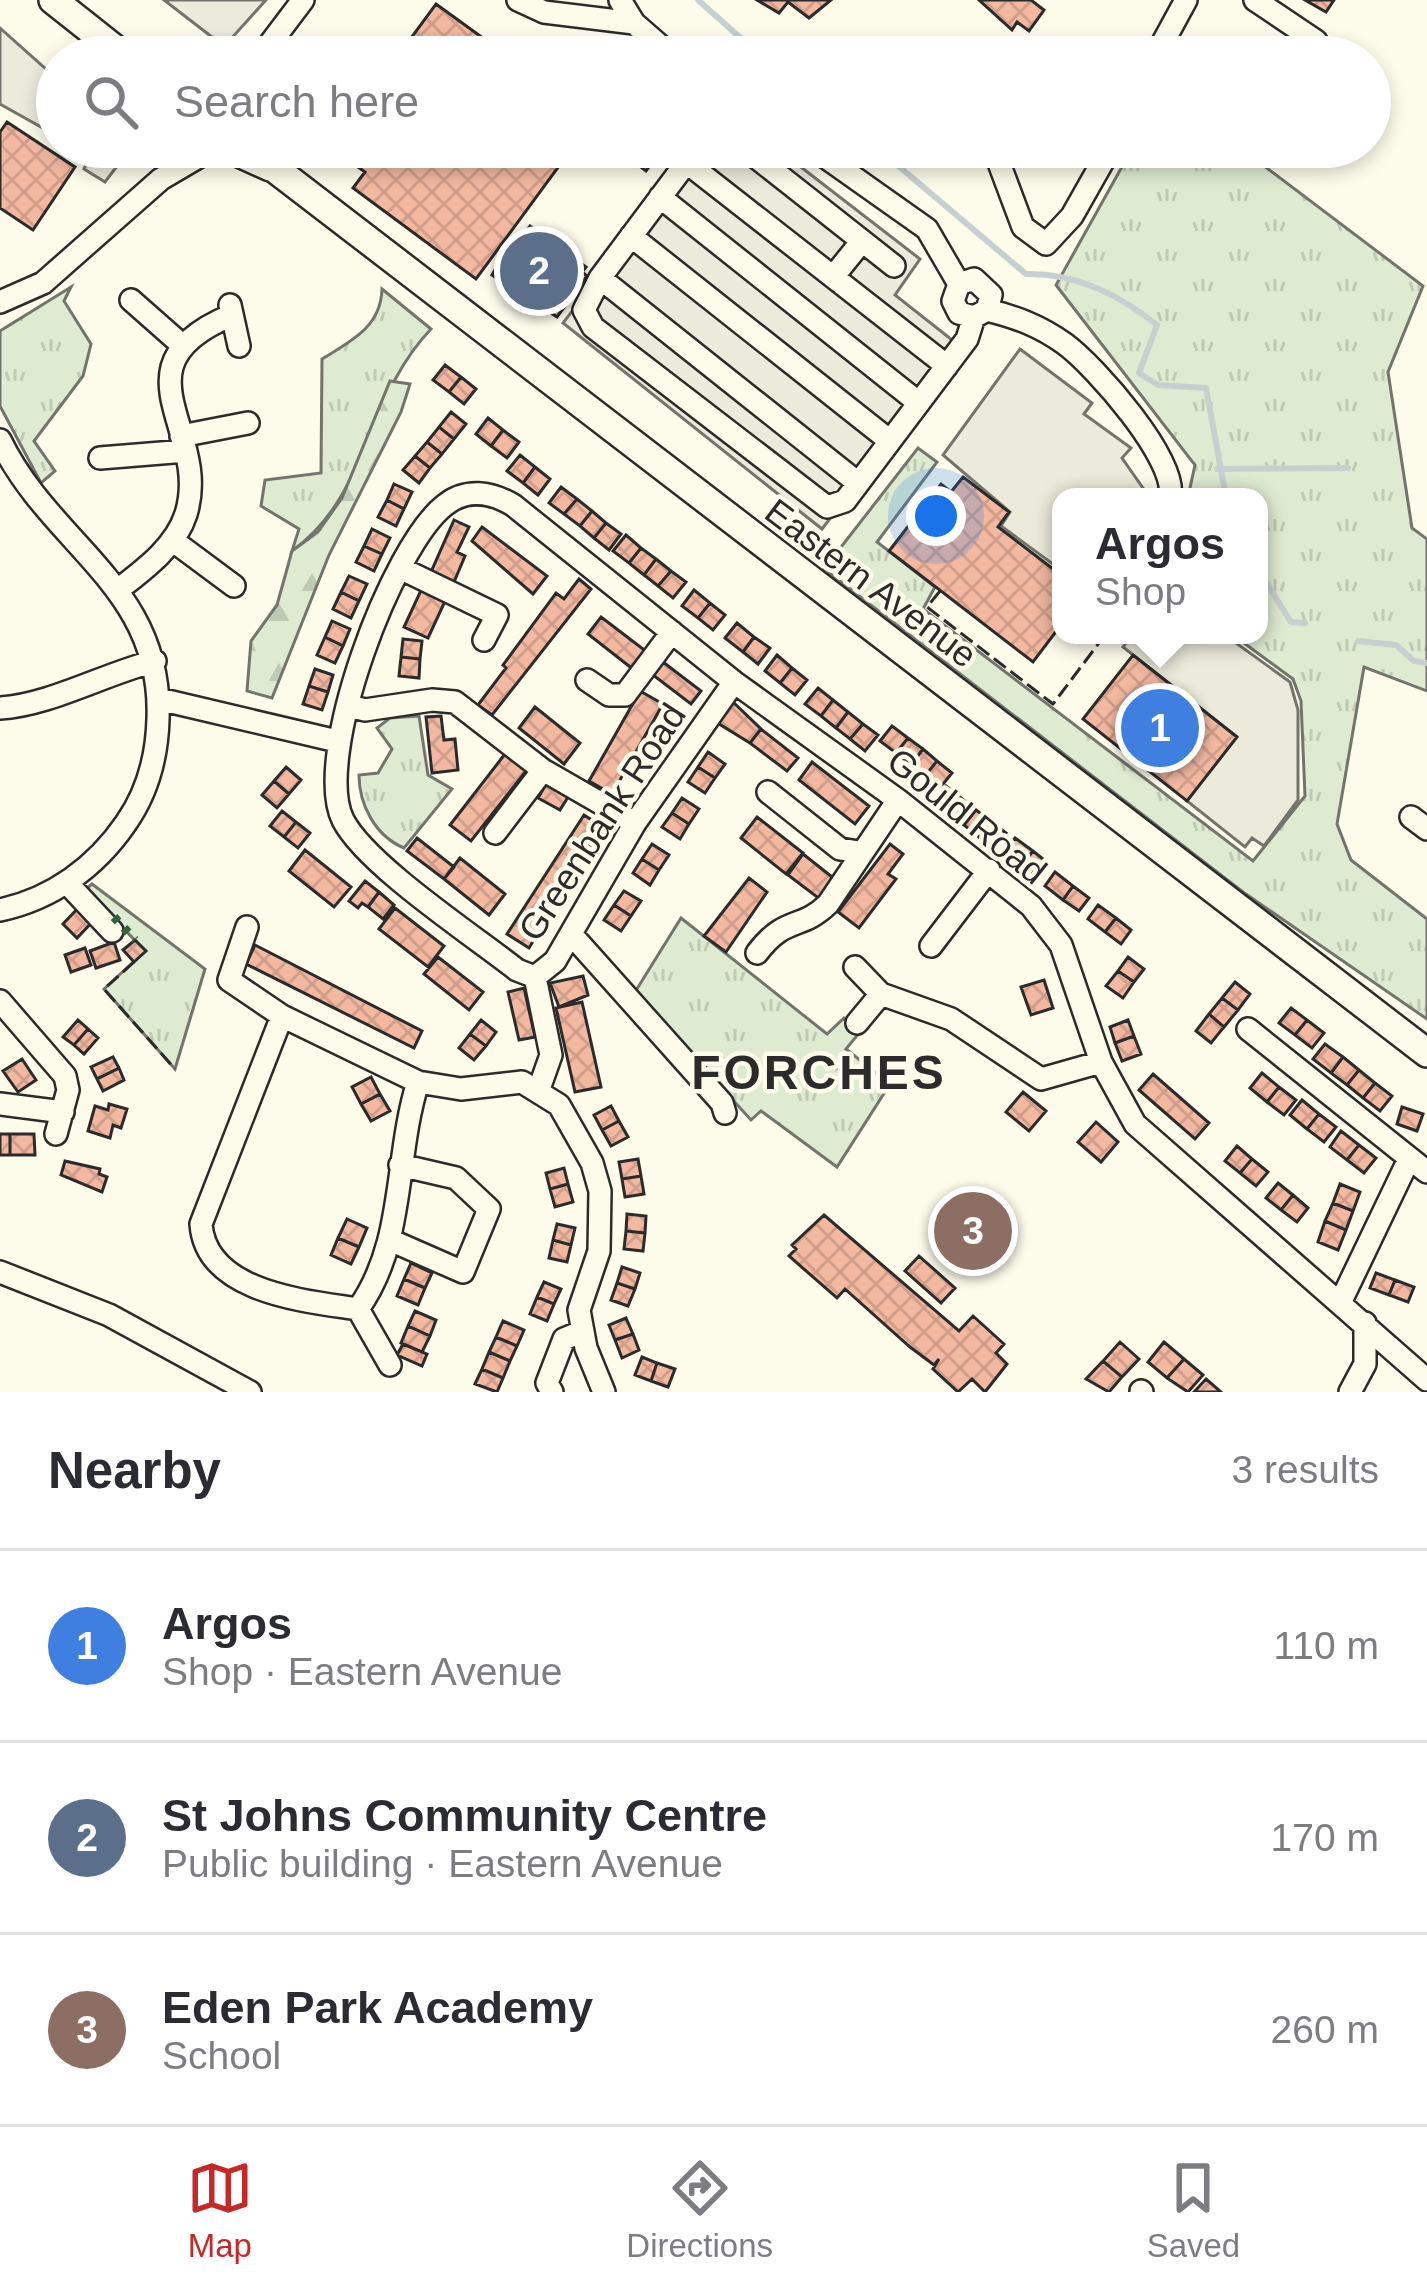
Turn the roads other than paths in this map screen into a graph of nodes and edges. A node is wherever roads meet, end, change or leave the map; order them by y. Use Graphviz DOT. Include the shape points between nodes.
graph roads {
  1 [pos="53,0"];
  2 [pos="303,0"];
  3 [pos="518,0"];
  4 [pos="551,0"];
  5 [pos="1186,0"];
  6 [pos="1255,0"];
  7 [pos="576,8"];
  8 [pos="607,10"];
  9 [pos="98,36"];
  10 [pos="276,36"];
  11 [pos="649,36"];
  12 [pos="1166,36"];
  13 [pos="1309,36"];
  14 [pos="166,168"];
  15 [pos="180,168"];
  16 [pos="279,168"];
  17 [pos="682,168"];
  18 [pos="707,168"];
  19 [pos="770,168"];
  20 [pos="841,168"];
  21 [pos="1002,168"];
  22 [pos="1099,168"];
  23 [pos="161,179"];
  24 [pos="660,197"];
  25 [pos="632,236"];
  26 [pos="862,241"];
  27 [pos="894,266"];
  28 [pos="833,277"];
  29 [pos="600,278"];
  30 [pos="131,300"];
  31 [pos="0,302"];
  32 [pos="980,314"];
  33 [pos="182,345"];
  34 [pos="238,346"];
  35 [pos="947,366"];
  36 [pos="920,403"];
  37 [pos="248,423"];
  38 [pos="890,441"];
  39 [pos="183,443"];
  40 [pos="3,454"];
  41 [pos="100,458"];
  42 [pos="858,483"];
  43 [pos="1169,488"];
  44 [pos="172,540"];
  45 [pos="402,569"];
  46 [pos="234,586"];
  47 [pos="119,590"];
  48 [pos="672,632"];
  49 [pos="484,640"];
  50 [pos="155,661"];
  51 [pos="587,680"];
  52 [pos="734,682"];
  53 [pos="159,699"];
  54 [pos="350,706"];
  55 [pos="0,708"];
  56 [pos="337,741"];
  57 [pos="543,770"];
  58 [pos="768,792"];
  59 [pos="898,800"];
  60 [pos="635,823"];
  61 [pos="495,833"];
  62 [pos="849,850"];
  63 [pos="989,870"];
  64 [pos="67,883"];
  65 [pos="0,910"];
  66 [pos="247,927"];
  67 [pos="112,931"];
  68 [pos="572,934"];
  69 [pos="931,946"];
  70 [pos="757,953"];
  71 [pos="855,967"];
  72 [pos="535,977"];
  73 [pos="881,994"];
  74 [pos="0,1001"];
  75 [pos="282,1016"];
  76 [pos="856,1023"];
  77 [pos="1248,1029"];
  78 [pos="1427,1053"];
  79 [pos="1101,1062"];
  80 [pos="418,1082"];
  81 [pos="538,1089"];
  82 [pos="0,1104"];
  83 [pos="724,1113"];
  84 [pos="400,1165"];
  85 [pos="1418,1166"];
  86 [pos="391,1240"];
  87 [pos="0,1272"];
  88 [pos="1340,1301"];
  89 [pos="358,1309"];
  90 [pos="1365,1323"];
  91 [pos="581,1332"];
  92 [pos="1399,1354"];
  93 [pos="1364,1364"];
  94 [pos="390,1365"];
  95 [pos="1427,1380"];
  96 [pos="250,1392"];
  97 [pos="552,1392"];
  98 [pos="604,1392"];
  99 [pos="1350,1392"];
  1 -- 9 [label="main road"];
  2 -- 10 [label="street"];
  3 -- 7 [label="street"];
  4 -- 7 [label="street"];
  5 -- 12 [label="street"];
  6 -- 13 [label="street"];
  7 -- 8 [label="street"];
  8 -- 11 [label="street"];
  14 -- 23 [label="street"];
  15 -- 23 [label="street"];
  16 -- 78 [label="main road, Eastern Avenue"];
  17 -- 24 [label="street"];
  18 -- 28 [label="street"];
  19 -- 26 [label="street"];
  20 -- 32 [label="street" via="927,229 958,284 984,283 991,295"];
  21 -- 22 [label="street" via="1023,227 1046,244"];
  23 -- 31 [label="street" via="43,284"];
  24 -- 25 [label="street"];
  24 -- 36 [label="street"];
  25 -- 29 [label="street"];
  25 -- 38 [label="street"];
  26 -- 27 [label="street"];
  26 -- 28 [label="street"];
  28 -- 35 [label="street"];
  29 -- 42 [label="street"];
  29 -- 42 [label="street" via="584,310 593,327 827,507 845,501"];
  30 -- 33 [label="street"];
  32 -- 35 [label="street"];
  32 -- 43 [label="street" via="1026,320 1086,364 1165,463"];
  33 -- 34 [label="street" via="231,308"];
  33 -- 39 [label="street" via="170,382"];
  35 -- 36 [label="street"];
  36 -- 38 [label="street"];
  37 -- 39 [label="street"];
  38 -- 42 [label="street"];
  39 -- 41 [label="street"];
  39 -- 44 [label="street" via="191,494"];
  40 -- 47 [label="street"];
  44 -- 46 [label="street"];
  44 -- 47 [label="street"];
  45 -- 48 [label="street, Gould Road" via="423,526 448,502 495,494"];
  45 -- 49 [label="street" via="497,615"];
  45 -- 54 [label="street"];
  47 -- 50 [label="street"];
  48 -- 51 [label="street" via="626,695 609,695"];
  48 -- 52 [label="street, Gould Road"];
  50 -- 53 [label="street"];
  50 -- 55 [label="street"];
  52 -- 59 [label="street, Gould Road"];
  52 -- 60 [label="street, Greenbank Road"];
  53 -- 56 [label="street"];
  53 -- 64 [label="street" via="144,791 112,842"];
  54 -- 56 [label="street"];
  54 -- 57 [label="street" via="455,702"];
  56 -- 72 [label="street" via="334,790 344,821 371,854"];
  57 -- 60 [label="street"];
  57 -- 61 [label="street"];
  58 -- 62 [label="street"];
  59 -- 62 [label="street"];
  59 -- 63 [label="street, Gould Road"];
  60 -- 68 [label="street, Greenbank Road"];
  62 -- 70 [label="street" via="828,904 778,926"];
  63 -- 69 [label="street"];
  63 -- 79 [label="street, Gould Road" via="1061,945"];
  64 -- 65 [label="street"];
  64 -- 67 [label="street"];
  66 -- 75 [label="street" via="229,980"];
  68 -- 72 [label="street, Greenbank Road"];
  68 -- 83 [label="street"];
  71 -- 73 [label="street"];
  72 -- 81 [label="street, Greenbank Road" via="550,1055"];
  73 -- 76 [label="street"];
  73 -- 79 [label="street" via="950,1018 1041,1079"];
  74 -- 82 [label="street" via="65,1076 60,1123"];
  75 -- 80 [label="street"];
  75 -- 89 [label="street" via="207,1206 202,1240 277,1298"];
  77 -- 85 [label="street"];
  79 -- 88 [label="street, Gould Road" via="1135,1124"];
  80 -- 81 [label="street" via="460,1089 522,1082"];
  80 -- 84 [label="street"];
  81 -- 91 [label="street" via="578,1133 600,1191 599,1251 579,1310"];
  84 -- 86 [label="street"];
  84 -- 86 [label="street" via="456,1178 489,1209 463,1272"];
  85 -- 88 [label="street"];
  86 -- 89 [label="street"];
  87 -- 96 [label="street" via="109,1315"];
  88 -- 90 [label="street, Gould Road"];
  89 -- 94 [label="street"];
  90 -- 92 [label="street, Gould Road"];
  90 -- 93 [label="street"];
  91 -- 97 [label="street" via="564,1339 547,1384"];
  91 -- 98 [label="street"];
  92 -- 93 [label="street"];
  92 -- 95 [label="street, Gould Road"];
  93 -- 99 [label="street"];
}
